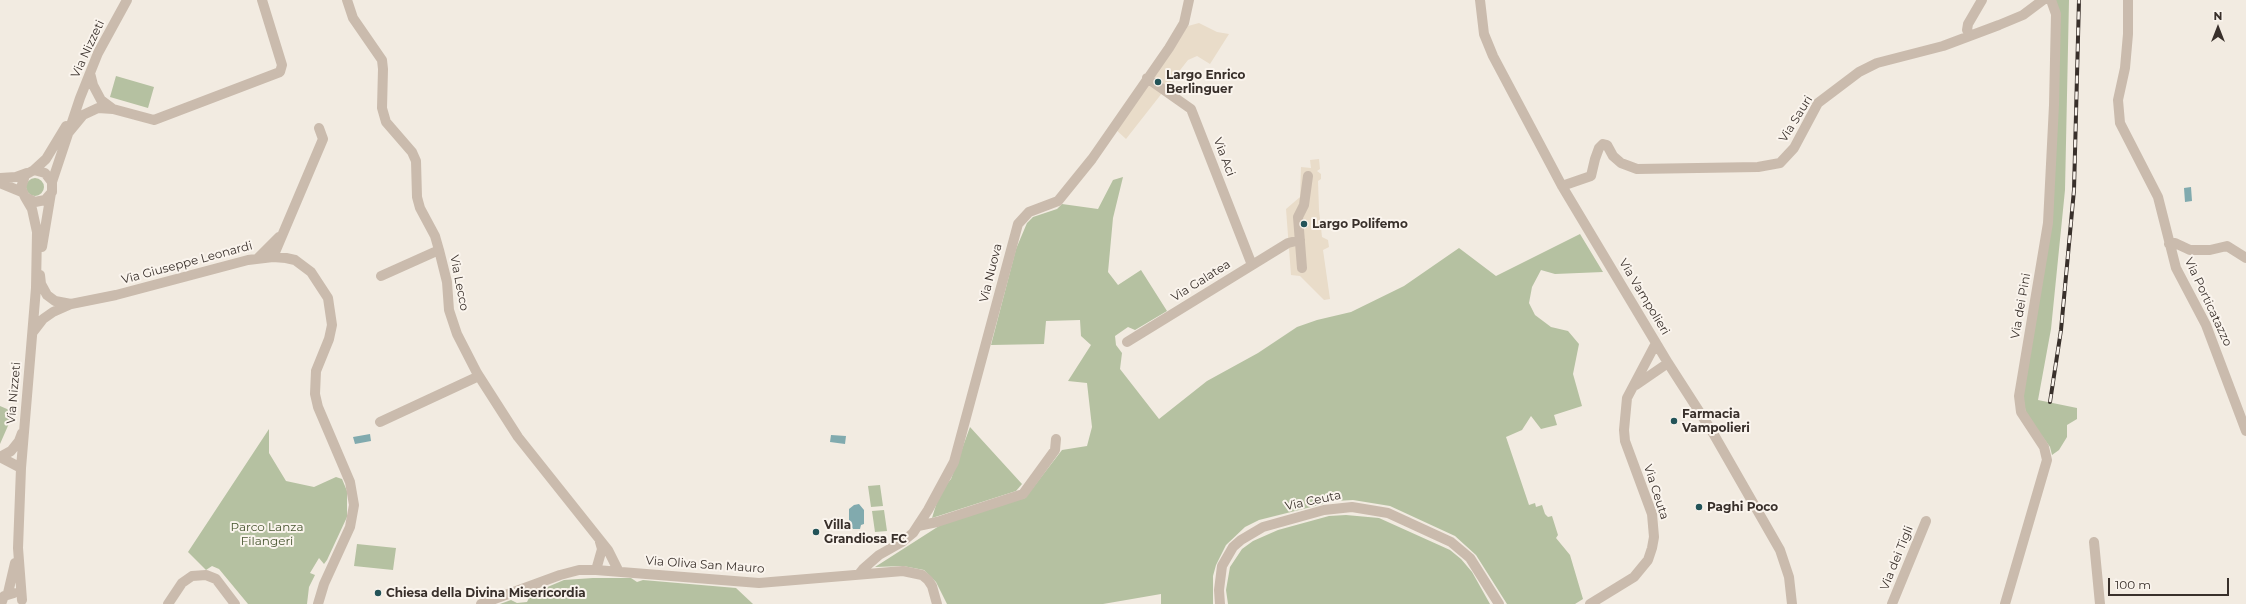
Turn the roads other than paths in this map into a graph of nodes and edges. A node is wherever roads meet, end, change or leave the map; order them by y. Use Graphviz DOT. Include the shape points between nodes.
graph roads {
  1 [pos="127,0"];
  2 [pos="262,0"];
  3 [pos="347,0"];
  4 [pos="1189,0"];
  5 [pos="1480,0"];
  6 [pos="1982,0"];
  7 [pos="2043,0"];
  8 [pos="2050,0"];
  9 [pos="2128,0"];
  10 [pos="1970,35"];
  11 [pos="90,73"];
  12 [pos="1147,78"];
  13 [pos="80,98"];
  14 [pos="99,104"];
  15 [pos="75,110"];
  16 [pos="319,128"];
  17 [pos="69,132"];
  18 [pos="32,171"];
  19 [pos="1308,176"];
  20 [pos="0,178"];
  21 [pos="0,183"];
  22 [pos="1562,186"];
  23 [pos="52,187"];
  24 [pos="24,195"];
  25 [pos="282,234"];
  26 [pos="1300,240"];
  27 [pos="2169,244"];
  28 [pos="439,250"];
  29 [pos="273,257"];
  30 [pos="258,258"];
  31 [pos="2246,258"];
  32 [pos="1252,265"];
  33 [pos="1302,268"];
  34 [pos="40,269"];
  35 [pos="381,276"];
  36 [pos="36,288"];
  37 [pos="55,301"];
  38 [pos="71,304"];
  39 [pos="34,305"];
  40 [pos="53,312"];
  41 [pos="33,332"];
  42 [pos="1127,342"];
  43 [pos="1656,343"];
  44 [pos="1668,363"];
  45 [pos="479,376"];
  46 [pos="1634,386"];
  47 [pos="380,422"];
  48 [pos="24,430"];
  49 [pos="2246,431"];
  50 [pos="1056,439"];
  51 [pos="0,457"];
  52 [pos="21,468"];
  53 [pos="1926,521"];
  54 [pos="918,526"];
  55 [pos="600,540"];
  56 [pos="2094,542"];
  57 [pos="18,548"];
  58 [pos="596,570"];
  59 [pos="618,570"];
  60 [pos="860,574"];
  61 [pos="5,592"];
  62 [pos="22,603"];
  63 [pos="1,604"];
  64 [pos="168,604"];
  65 [pos="235,604"];
  66 [pos="318,604"];
  67 [pos="481,604"];
  68 [pos="938,604"];
  69 [pos="1220,604"];
  70 [pos="1499,604"];
  71 [pos="1590,604"];
  72 [pos="1792,604"];
  73 [pos="1892,604"];
  74 [pos="2005,604"];
  75 [pos="2100,604"];
  1 -- 11 [label="street, Via Nizzeti"];
  2 -- 14 [label="street" via="282,65 280,72 154,120"];
  3 -- 28 [label="street, Via Lecco" via="353,18 382,60 384,115 391,129 412,152 416,161 417,197"];
  4 -- 12 [label="street, Via Nuova" via="1184,23"];
  5 -- 22 [label="street, Via Vampolieri" via="1484,34 1493,56"];
  6 -- 10 [label="street" via="1968,24 1967,30"];
  7 -- 10 [label="street, Via Sauri" via="2023,15"];
  8 -- 74 [label="street, Via dei Pini" via="2056,14 2048,223 2018,396 2025,419 2044,447 2047,460"];
  9 -- 27 [label="street, Via Porticatazzo" via="2128,34 2118,112 2124,135 2158,197"];
  10 -- 22 [label="street, Via Sauri" via="1943,46 1877,63 1859,72 1818,104 1794,148 1780,163 1758,167 1637,169 1621,163 1613,156 1607,145 1603,144 1599,148 1591,176"];
  11 -- 13 [label="street, Via Nizzeti"];
  11 -- 14 [label="street"];
  12 -- 32 [label="street, Via Aci" via="1191,109"];
  12 -- 54 [label="street, Via Nuova" via="1058,201 1029,212 1018,224 954,462"];
  13 -- 14 [label="street"];
  13 -- 15 [label="street, Via Nizzeti"];
  14 -- 17 [label="street" via="83,115"];
  15 -- 17 [label="street"];
  15 -- 18 [label="street" via="54,148"];
  16 -- 25 [label="street" via="323,139"];
  17 -- 23 [label="street"];
  18 -- 20 [label="street" via="16,177"];
  18 -- 23 [label="street" via="45,173"];
  18 -- 24 [label="street" via="21,183"];
  19 -- 26 [label="street" via="1304,205 1298,217"];
  21 -- 24 [label="street"];
  22 -- 43 [label="street, Via Vampolieri"];
  23 -- 24 [label="street" via="45,200 40,202 30,200"];
  23 -- 34 [label="street" via="44,227"];
  24 -- 36 [label="street" via="35,220"];
  25 -- 29 [label="street"];
  25 -- 30 [label="street"];
  26 -- 32 [label="street, Via Galatea" via="1288,243"];
  26 -- 33 [label="street"];
  27 -- 31 [label="street" via="2175,243 2190,250 2210,250 2226,246"];
  27 -- 49 [label="street, Via Porticatazzo" via="2176,268 2206,325 2221,361"];
  28 -- 35 [label="street"];
  28 -- 45 [label="street, Via Lecco" via="447,282 449,310 457,334"];
  29 -- 30 [label="street, Via Giuseppe Leonardi"];
  29 -- 66 [label="street, Via Giuseppe Leonardi" via="295,260 311,272 323,287 331,309 332,325 316,371 315,394 318,407 350,482 354,505 350,527 324,584"];
  30 -- 38 [label="street, Via Giuseppe Leonardi" via="116,295"];
  32 -- 42 [label="street, Via Galatea"];
  34 -- 36 [label="street"];
  34 -- 37 [label="street" via="41,284"];
  36 -- 39 [label="street, Via Nizzeti"];
  37 -- 38 [label="street"];
  37 -- 39 [label="street"];
  38 -- 40 [label="street"];
  39 -- 40 [label="street"];
  39 -- 41 [label="street, Via Nizzeti"];
  40 -- 41 [label="street" via="43,319"];
  41 -- 48 [label="street, Via Nizzeti"];
  43 -- 44 [label="street, Via Vampolieri"];
  43 -- 46 [label="street, Via Ceuta"];
  44 -- 46 [label="street"];
  44 -- 72 [label="street, Via Vampolieri" via="1713,433 1780,550 1790,577"];
  45 -- 47 [label="street"];
  45 -- 55 [label="street, Via Lecco" via="518,437"];
  46 -- 71 [label="street, Via Ceuta" via="1625,408 1625,441 1652,514 1654,537 1648,560 1638,573"];
  48 -- 51 [label="street" via="11,451"];
  48 -- 52 [label="street, Via Nizzeti"];
  50 -- 54 [label="street" via="1055,450 1023,494"];
  51 -- 52 [label="street"];
  52 -- 57 [label="street, Via Nizzeti"];
  53 -- 73 [label="street, Via dei Tigli"];
  54 -- 60 [label="street, Via Nuova" via="902,542 879,555"];
  55 -- 58 [label="street" via="602,550"];
  55 -- 59 [label="street, Via Lecco"];
  56 -- 75 [label="street"];
  57 -- 61 [label="street"];
  57 -- 62 [label="street"];
  58 -- 59 [label="street, Via Oliva San Mauro"];
  58 -- 67 [label="street, Via Oliva San Mauro" via="579,570 560,575"];
  59 -- 60 [label="street, Via Oliva San Mauro" via="759,583"];
  60 -- 68 [label="street, Via Oliva San Mauro" via="903,571 922,575 932,586"];
  61 -- 62 [label="street" via="18,594"];
  61 -- 63 [label="street"];
  64 -- 65 [label="street" via="182,582 192,576 206,575 216,579"];
  69 -- 70 [label="street, Via Ceuta" via="1220,577 1226,558 1233,547 1250,533 1324,510 1352,507 1388,513 1451,542 1470,558"];
}
